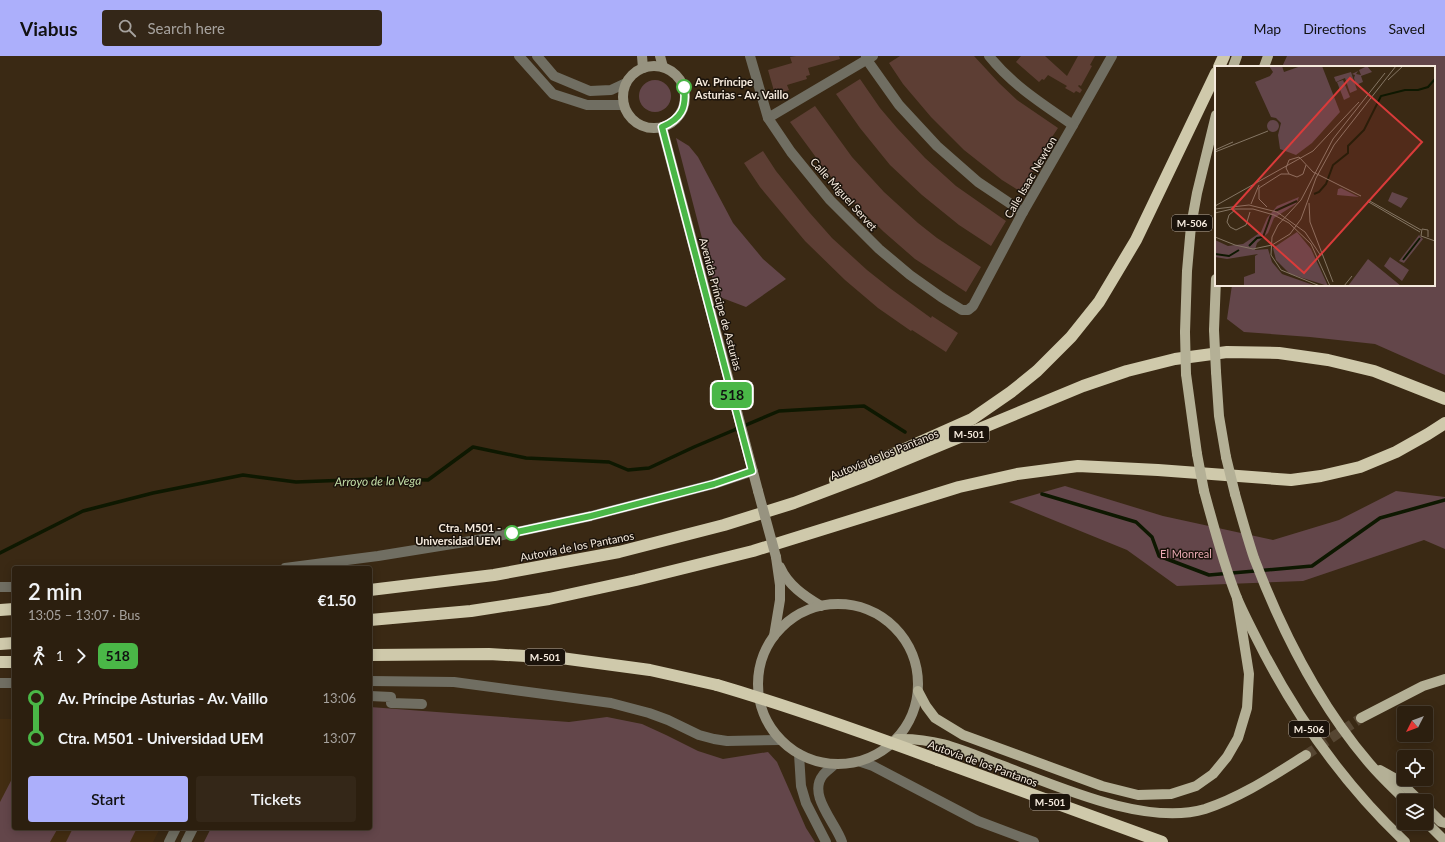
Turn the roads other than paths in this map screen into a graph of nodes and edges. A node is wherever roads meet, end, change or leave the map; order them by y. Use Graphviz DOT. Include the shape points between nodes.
graph roads {
  1 [pos="519,56"];
  2 [pos="537,56"];
  3 [pos="642,56"];
  4 [pos="660,56"];
  5 [pos="750,56"];
  6 [pos="989,56"];
  7 [pos="1112,56"];
  8 [pos="1224,56"];
  9 [pos="1237,56"];
  10 [pos="1268,56"];
  11 [pos="869,57"];
  12 [pos="1219,66"];
  13 [pos="1233,66"];
  14 [pos="1264,66"];
  15 [pos="663,67"];
  16 [pos="643,68"];
  17 [pos="1215,75"];
  18 [pos="626,83"];
  19 [pos="624,105"];
  20 [pos="768,118"];
  21 [pos="1215,119"];
  22 [pos="1074,125"];
  23 [pos="662,127"];
  24 [pos="1023,212"];
  25 [pos="1216,286"];
  26 [pos="968,310"];
  27 [pos="1445,399"];
  28 [pos="1445,423"];
  29 [pos="752,471"];
  30 [pos="794,503"];
  31 [pos="776,557"];
  32 [pos="300,566"];
  33 [pos="12,587"];
  34 [pos="0,588"];
  35 [pos="372,590"];
  36 [pos="1237,598"];
  37 [pos="821,606"];
  38 [pos="12,609"];
  39 [pos="0,610"];
  40 [pos="372,620"];
  41 [pos="774,636"];
  42 [pos="12,643"];
  43 [pos="0,644"];
  44 [pos="372,655"];
  45 [pos="0,662"];
  46 [pos="12,662"];
  47 [pos="1445,679"];
  48 [pos="372,681"];
  49 [pos="0,683"];
  50 [pos="12,683"];
  51 [pos="918,691"];
  52 [pos="372,696"];
  53 [pos="422,704"];
  54 [pos="1361,718"];
  55 [pos="897,739"];
  56 [pos="780,740"];
  57 [pos="799,754"];
  58 [pos="1306,755"];
  59 [pos="861,762"];
  60 [pos="835,764"];
  61 [pos="1370,764"];
  62 [pos="1399,794"];
  63 [pos="1413,794"];
  64 [pos="1433,814"];
  65 [pos="1445,823"];
  66 [pos="1433,829"];
  67 [pos="175,830"];
  68 [pos="192,830"];
  69 [pos="1445,841"];
  70 [pos="169,842"];
  71 [pos="186,842"];
  72 [pos="826,842"];
  73 [pos="842,842"];
  74 [pos="1034,842"];
  75 [pos="1162,842"];
  76 [pos="1405,842"];
  1 -- 19 [label="street" via="553,94 587,105"];
  2 -- 18 [label="street" via="554,76 590,91 611,90"];
  3 -- 16 [label="street"];
  4 -- 15 [label="street"];
  5 -- 20 [label="street, Calle Miguel Servet"];
  6 -- 22 [label="street" via="1013,81"];
  7 -- 22 [label="street, Calle Isaac Newton"];
  8 -- 12 [label="highway"];
  9 -- 13 [label="main road"];
  10 -- 14 [label="main road"];
  11 -- 20 [label="street"];
  11 -- 24 [label="street" via="899,105 937,146 978,182"];
  15 -- 16 [label="street" via="654,65"];
  15 -- 23 [label="street" via="679,78 684,87 685,97 678,116"];
  16 -- 18 [label="street"];
  17 -- 30 [label="highway" via="1136,240 1099,302 1071,337 1011,392 972,420 854,471"];
  18 -- 19 [label="street"];
  19 -- 23 [label="street" via="634,121 652,128"];
  20 -- 26 [label="street, Calle Miguel Servet" via="811,178 857,228 910,275 962,310"];
  21 -- 36 [label="main road, M-506, bridge" via="1192,226 1187,271 1186,374 1196,454 1204,491 1221,553"];
  22 -- 24 [label="street, Calle Isaac Newton"];
  23 -- 29 [label="street, Avenida Príncipe de Asturias"];
  24 -- 26 [label="street, Calle Isaac Newton" via="973,306"];
  25 -- 61 [label="main road, M-506, bridge" via="1214,330 1219,416 1235,494 1254,557 1294,648 1314,685"];
  27 -- 30 [label="highway, Autovía de los Pantanos / M-501" via="1374,371 1328,360 1279,353 1227,352 1175,359 1127,371 1083,386 944,445"];
  28 -- 40 [label="highway" via="1396,452 1360,467 1321,476 1291,480 1078,466 1017,474 959,487 753,551 636,580 549,599 471,612"];
  29 -- 31 [label="street, Avenida Príncipe de Asturias, bridge"];
  29 -- 32 [label="street" via="714,484 591,516 496,536"];
  30 -- 35 [label="highway, Autovía de los Pantanos / M-501" via="724,525 619,552 494,575"];
  31 -- 37 [label="street, Avenida Príncipe de Asturias" via="784,577"];
  31 -- 41 [label="street, Avenida Príncipe de Asturias" via="780,600"];
  33 -- 34 [label="street"];
  36 -- 51 [label="main road" via="1249,674 1247,708 1238,738 1213,774 1196,786 1171,794 1138,796 1102,786 962,735 935,718"];
  36 -- 76 [label="main road, M-506" via="1278,679 1310,730 1349,782"];
  37 -- 41 [label="street" via="803,612 787,622"];
  37 -- 51 [label="street" via="858,606 877,614 894,627 909,647 915,663"];
  38 -- 39 [label="highway"];
  41 -- 56 [label="street" via="763,656 758,686 759,700 767,722"];
  42 -- 43 [label="highway"];
  44 -- 75 [label="highway, Autovía de los Pantanos / M-501, bridge" via="489,654 561,658 650,670 717,685 850,727"];
  45 -- 46 [label="highway"];
  47 -- 54 [label="main road" via="1423,686"];
  48 -- 56 [label="street" via="454,682 611,703 649,713 714,739"];
  49 -- 50 [label="street"];
  51 -- 55 [label="street" via="907,725"];
  52 -- 53 [label="street" via="391,697 391,703"];
  55 -- 58 [label="main road" via="914,738 946,744 1098,801 1147,812 1184,813 1204,809 1235,797"];
  55 -- 59 [label="street" via="883,751"];
  56 -- 57 [label="street"];
  57 -- 60 [label="street" via="816,761"];
  57 -- 72 [label="street" via="801,786 806,803"];
  59 -- 60 [label="street"];
  59 -- 74 [label="street" via="978,821"];
  60 -- 73 [label="street" via="822,776 818,787 819,798"];
  61 -- 62 [label="main road, M-506"];
  61 -- 63 [label="main road" via="1398,780"];
  64 -- 65 [label="main road"];
  66 -- 69 [label="main road"];
  67 -- 70 [label="street"];
  68 -- 71 [label="street"];
}
